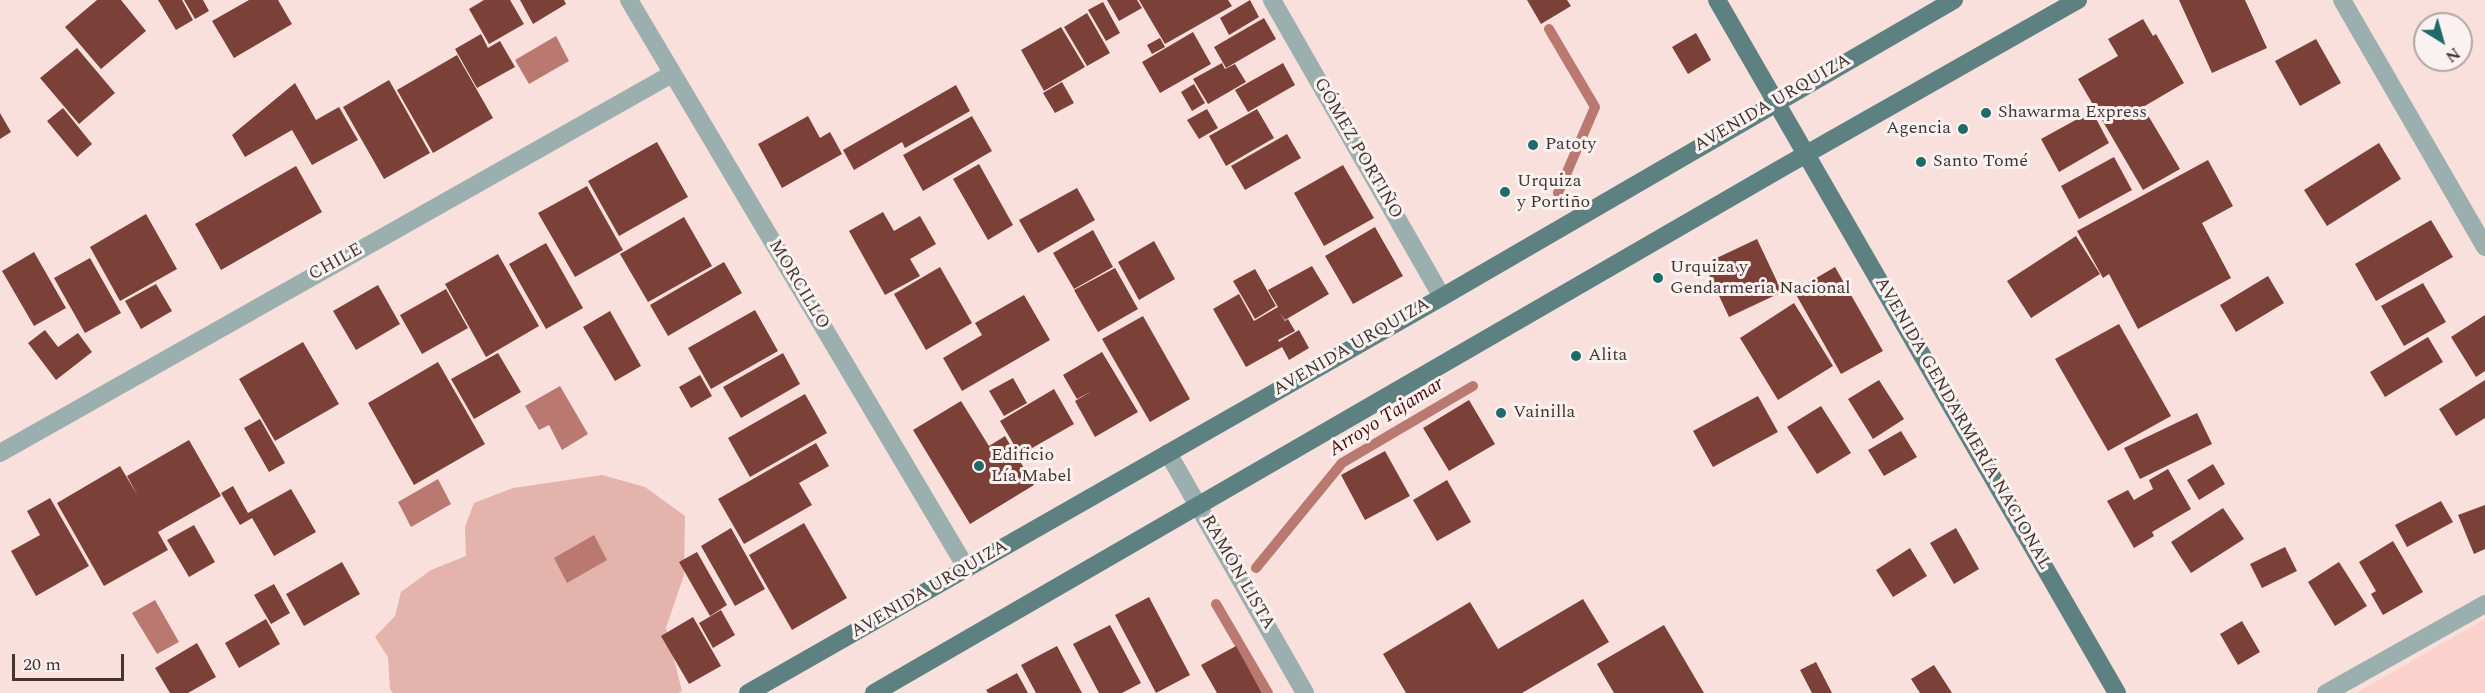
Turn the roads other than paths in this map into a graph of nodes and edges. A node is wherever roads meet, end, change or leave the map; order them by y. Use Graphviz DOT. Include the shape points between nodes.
graph roads {
  1 [pos="629,0"];
  2 [pos="1272,0"];
  3 [pos="1717,0"];
  4 [pos="1954,0"];
  5 [pos="2078,0"];
  6 [pos="2343,0"];
  7 [pos="672,74"];
  8 [pos="1776,102"];
  9 [pos="1806,154"];
  10 [pos="2485,247"];
  11 [pos="1442,297"];
  12 [pos="0,453"];
  13 [pos="1168,453"];
  14 [pos="1198,506"];
  15 [pos="967,569"];
  16 [pos="2485,604"];
  17 [pos="748,693"];
  18 [pos="874,693"];
  19 [pos="1305,693"];
  20 [pos="2117,693"];
  21 [pos="2326,693"];
  1 -- 7 [label="street, MORCILLO"];
  2 -- 11 [label="street, GÓMEZ PORTIÑO"];
  3 -- 8 [label="main road, AVENIDA GENDARMERÍA NACIONAL"];
  4 -- 8 [label="main road, AVENIDA URQUIZA"];
  5 -- 9 [label="main road"];
  6 -- 10 [label="street"];
  7 -- 12 [label="street, CHILE"];
  7 -- 15 [label="street, MORCILLO"];
  8 -- 9 [label="main road, AVENIDA GENDARMERÍA NACIONAL"];
  8 -- 11 [label="main road, AVENIDA URQUIZA"];
  9 -- 14 [label="main road"];
  9 -- 20 [label="main road, AVENIDA GENDARMERÍA NACIONAL"];
  11 -- 13 [label="main road, AVENIDA URQUIZA"];
  13 -- 14 [label="street, RAMÓN LISTA"];
  13 -- 15 [label="main road, AVENIDA URQUIZA"];
  14 -- 18 [label="main road"];
  14 -- 19 [label="street, RAMÓN LISTA"];
  15 -- 17 [label="main road, AVENIDA URQUIZA"];
  16 -- 21 [label="street"];
}
